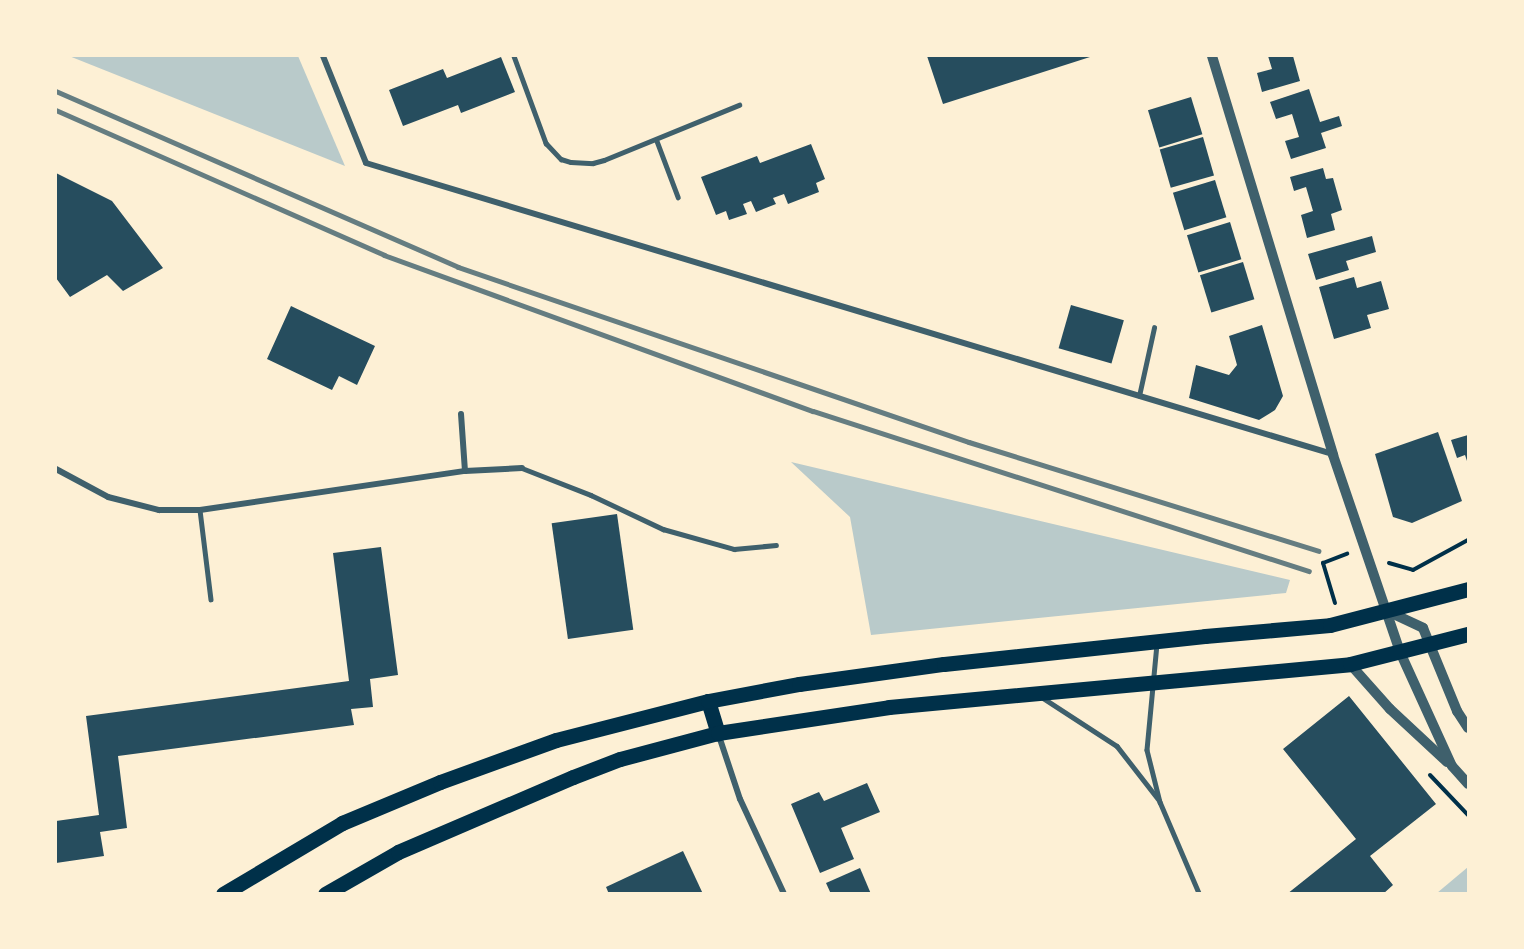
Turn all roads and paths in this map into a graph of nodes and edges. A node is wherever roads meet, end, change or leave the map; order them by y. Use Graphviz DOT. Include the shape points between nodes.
graph roads {
  1 [pos="323,56"];
  2 [pos="514,56"];
  3 [pos="1212,56"];
  4 [pos="740,105"];
  5 [pos="657,141"];
  6 [pos="678,197"];
  7 [pos="1154,328"];
  8 [pos="1138,396"];
  9 [pos="461,414"];
  10 [pos="1333,454"];
  11 [pos="522,468"];
  12 [pos="56,469"];
  13 [pos="465,471"];
  14 [pos="200,510"];
  15 [pos="776,545"];
  16 [pos="1468,589"];
  17 [pos="211,599"];
  18 [pos="1387,611"];
  19 [pos="1468,634"];
  20 [pos="1157,641"];
  21 [pos="1430,644"];
  22 [pos="1400,652"];
  23 [pos="1350,664"];
  24 [pos="1152,684"];
  25 [pos="1038,695"];
  26 [pos="708,701"];
  27 [pos="1468,728"];
  28 [pos="718,733"];
  29 [pos="1452,766"];
  30 [pos="1468,784"];
  31 [pos="1161,802"];
  32 [pos="1199,892"];
  33 [pos="223,894"];
  34 [pos="325,894"];
  35 [pos="784,894"];
  1 -- 8 [label="street" via="366,164"];
  2 -- 5 [label="lane" via="546,143 561,159 593,163"];
  3 -- 10 [label="street"];
  4 -- 5 [label="lane"];
  5 -- 6 [label="lane"];
  7 -- 8 [label="lane"];
  8 -- 10 [label="street"];
  9 -- 13 [label="street"];
  10 -- 18 [label="street"];
  11 -- 13 [label="street"];
  11 -- 15 [label="lane" via="663,529 734,549"];
  12 -- 14 [label="street" via="108,497 159,510"];
  13 -- 14 [label="street"];
  14 -- 17 [label="lane"];
  16 -- 18 [label="main road"];
  18 -- 20 [label="main road" via="1329,625"];
  18 -- 21 [label="street" via="1423,628"];
  18 -- 22 [label="street"];
  19 -- 21 [label="main road"];
  20 -- 24 [label="lane"];
  20 -- 26 [label="main road" via="910,669"];
  21 -- 22 [label="main road"];
  21 -- 27 [label="street" via="1457,711"];
  22 -- 23 [label="main road"];
  22 -- 29 [label="street"];
  23 -- 24 [label="main road"];
  23 -- 29 [label="street" via="1390,709"];
  24 -- 25 [label="main road"];
  24 -- 31 [label="lane" via="1147,750"];
  25 -- 28 [label="main road" via="890,707"];
  25 -- 31 [label="lane" via="1118,746"];
  26 -- 28 [label="main road"];
  26 -- 33 [label="main road" via="556,740 440,782 342,823"];
  28 -- 34 [label="main road" via="620,759 573,777 398,852"];
  28 -- 35 [label="street" via="740,799"];
  29 -- 30 [label="street"];
  31 -- 32 [label="lane"];
}
